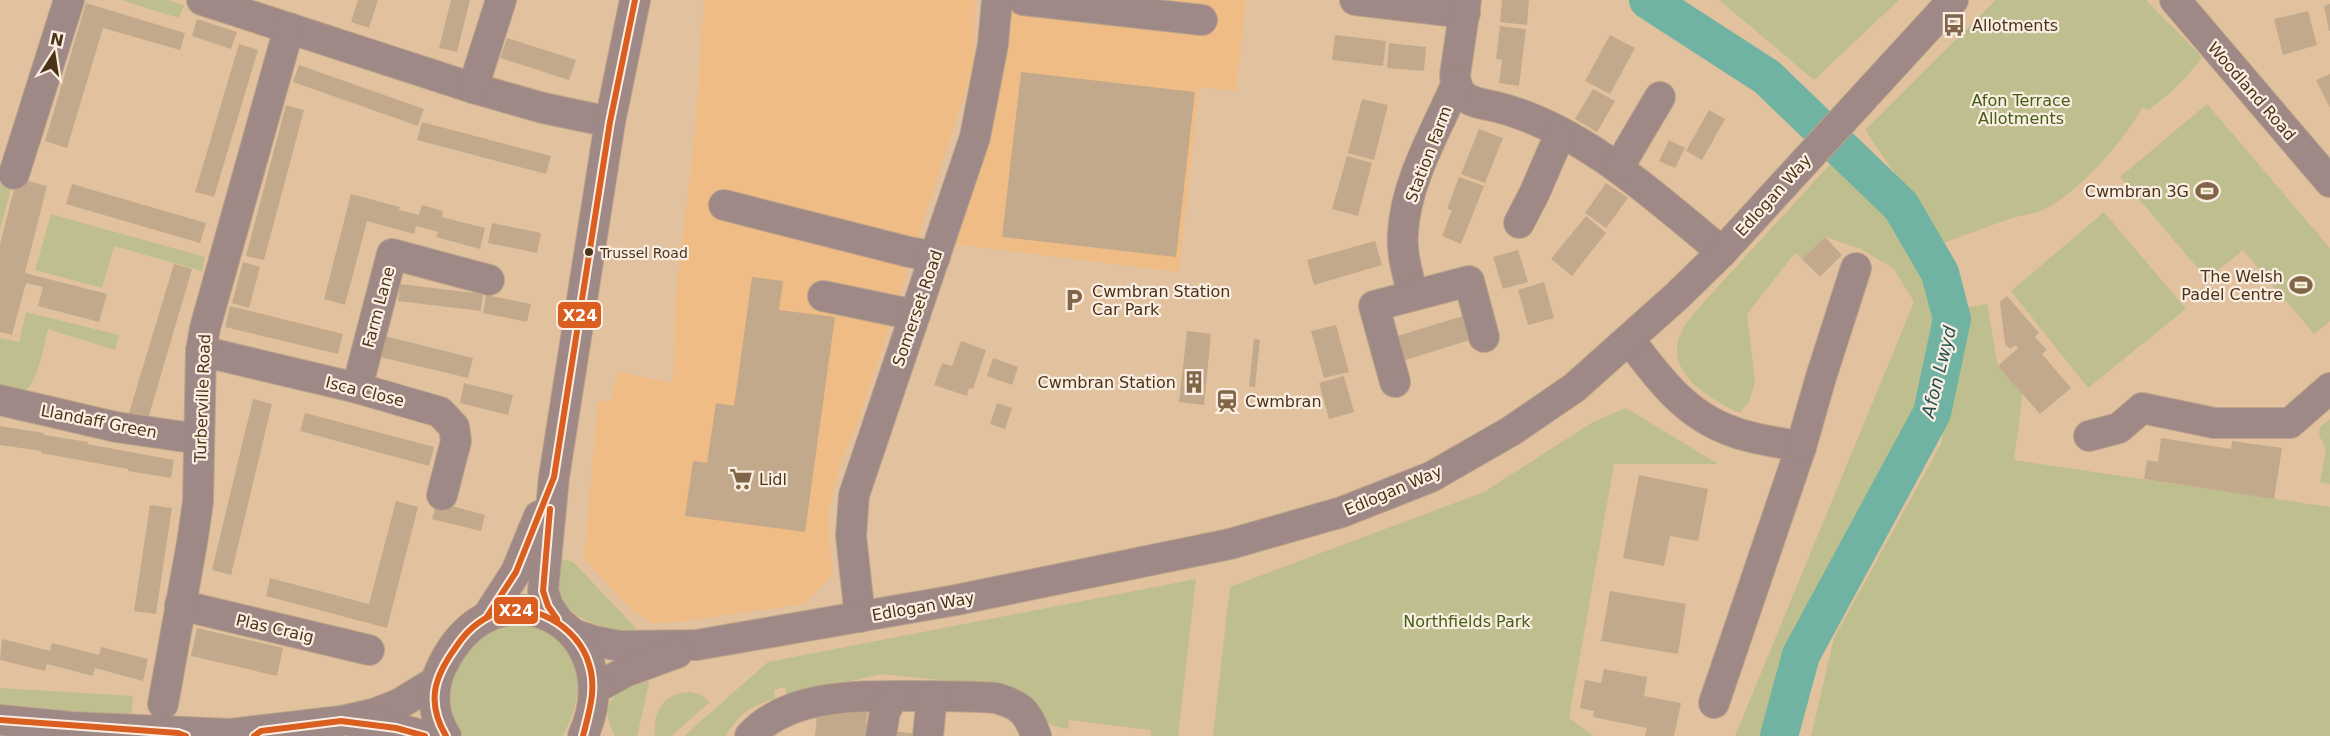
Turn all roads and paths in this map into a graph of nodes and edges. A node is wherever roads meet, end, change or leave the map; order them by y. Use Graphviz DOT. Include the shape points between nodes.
graph roads {
  1 [pos="69,0"];
  2 [pos="202,0"];
  3 [pos="501,0"];
  4 [pos="635,0"];
  5 [pos="997,0"];
  6 [pos="1023,0"];
  7 [pos="1354,0"];
  8 [pos="1953,0"];
  9 [pos="2178,1"];
  10 [pos="1466,7"];
  11 [pos="1202,20"];
  12 [pos="289,28"];
  13 [pos="1456,85"];
  14 [pos="473,88"];
  15 [pos="1660,97"];
  16 [pos="610,122"];
  17 [pos="1560,134"];
  18 [pos="1618,168"];
  19 [pos="15,174"];
  20 [pos="2330,182"];
  21 [pos="724,206"];
  22 [pos="1519,223"];
  23 [pos="1722,252"];
  24 [pos="935,257"];
  25 [pos="1856,268"];
  26 [pos="489,280"];
  27 [pos="823,296"];
  28 [pos="1413,296"];
  29 [pos="915,315"];
  30 [pos="1484,338"];
  31 [pos="1629,339"];
  32 [pos="201,351"];
  33 [pos="1395,382"];
  34 [pos="357,388"];
  35 [pos="2330,388"];
  36 [pos="0,400"];
  37 [pos="2089,436"];
  38 [pos="199,439"];
  39 [pos="1801,447"];
  40 [pos="554,477"];
  41 [pos="442,495"];
  42 [pos="180,605"];
  43 [pos="487,617"];
  44 [pos="860,617"];
  45 [pos="565,627"];
  46 [pos="697,645"];
  47 [pos="369,650"];
  48 [pos="435,682"];
  49 [pos="594,689"];
  50 [pos="894,696"];
  51 [pos="932,696"];
  52 [pos="1714,703"];
  53 [pos="163,704"];
  54 [pos="0,720"];
  55 [pos="341,721"];
  56 [pos="591,731"];
  57 [pos="258,733"];
  58 [pos="762,734"];
  59 [pos="182,735"];
  60 [pos="425,736"];
  61 [pos="446,736"];
  62 [pos="881,736"];
  63 [pos="928,736"];
  64 [pos="1036,736"];
  1 -- 19 [label="street"];
  2 -- 12 [label="street"];
  3 -- 14 [label="street"];
  4 -- 16 [label="street"];
  5 -- 24 [label="street, Somerset Road" via="982,109"];
  6 -- 11 [label="street"];
  7 -- 10 [label="street, Station Farm"];
  8 -- 23 [label="street, Edlogan Way"];
  9 -- 20 [label="street, Woodland Road"];
  10 -- 13 [label="street, Station Farm"];
  12 -- 14 [label="street"];
  12 -- 32 [label="street, Turberville Road" via="209,306"];
  13 -- 17 [label="street, Station Farm" via="1473,102 1520,115"];
  13 -- 28 [label="street, Station Farm" via="1408,201 1403,242"];
  14 -- 16 [label="street"];
  15 -- 18 [label="street"];
  16 -- 40 [label="street"];
  17 -- 18 [label="street, Station Farm"];
  17 -- 22 [label="street"];
  18 -- 23 [label="street, Station Farm"];
  21 -- 24 [label="street"];
  23 -- 31 [label="street, Edlogan Way"];
  24 -- 29 [label="street, Somerset Road"];
  25 -- 39 [label="street"];
  26 -- 34 [label="street, Farm Lane" via="392,254"];
  27 -- 29 [label="street"];
  28 -- 30 [label="street" via="1469,281"];
  28 -- 33 [label="street" via="1374,306"];
  29 -- 44 [label="street, Somerset Road" via="854,495 851,536"];
  31 -- 39 [label="street" via="1674,396 1714,425"];
  31 -- 44 [label="street, Edlogan Way" via="1574,388 1511,431 1431,477 1334,514 1230,544"];
  32 -- 34 [label="street, Isca Close"];
  32 -- 38 [label="street, Turberville Road"];
  34 -- 41 [label="street, Isca Close" via="440,412 454,426 456,441"];
  35 -- 37 [label="street" via="2290,423 2214,423 2142,408 2119,428"];
  36 -- 38 [label="street, Llandaff Green" via="116,427"];
  38 -- 42 [label="street, Turberville Road" via="197,512"];
  39 -- 52 [label="street"];
  40 -- 43 [label="street" via="516,572"];
  40 -- 45 [label="street" via="543,591 548,606"];
  42 -- 47 [label="street, Plas Craig"];
  42 -- 53 [label="street, Turberville Road"];
  43 -- 45 [label="street, Edlogan Way" via="508,610 526,610"];
  43 -- 48 [label="street" via="470,626 458,639"];
  44 -- 46 [label="street, Edlogan Way"];
  45 -- 46 [label="street, Edlogan Way" via="594,641 621,646"];
  45 -- 49 [label="street" via="583,648"];
  46 -- 49 [label="street, Edlogan Way" via="625,672"];
  48 -- 55 [label="street" via="399,704"];
  48 -- 61 [label="street" via="435,706"];
  49 -- 56 [label="street"];
  50 -- 51 [label="street"];
  50 -- 58 [label="street" via="806,704 782,712"];
  50 -- 62 [label="street" via="885,711"];
  51 -- 63 [label="street"];
  51 -- 64 [label="street" via="996,698 1016,704 1030,720"];
  54 -- 59 [label="street"];
  55 -- 57 [label="street"];
  55 -- 60 [label="street"];
  57 -- 59 [label="street"];
}
